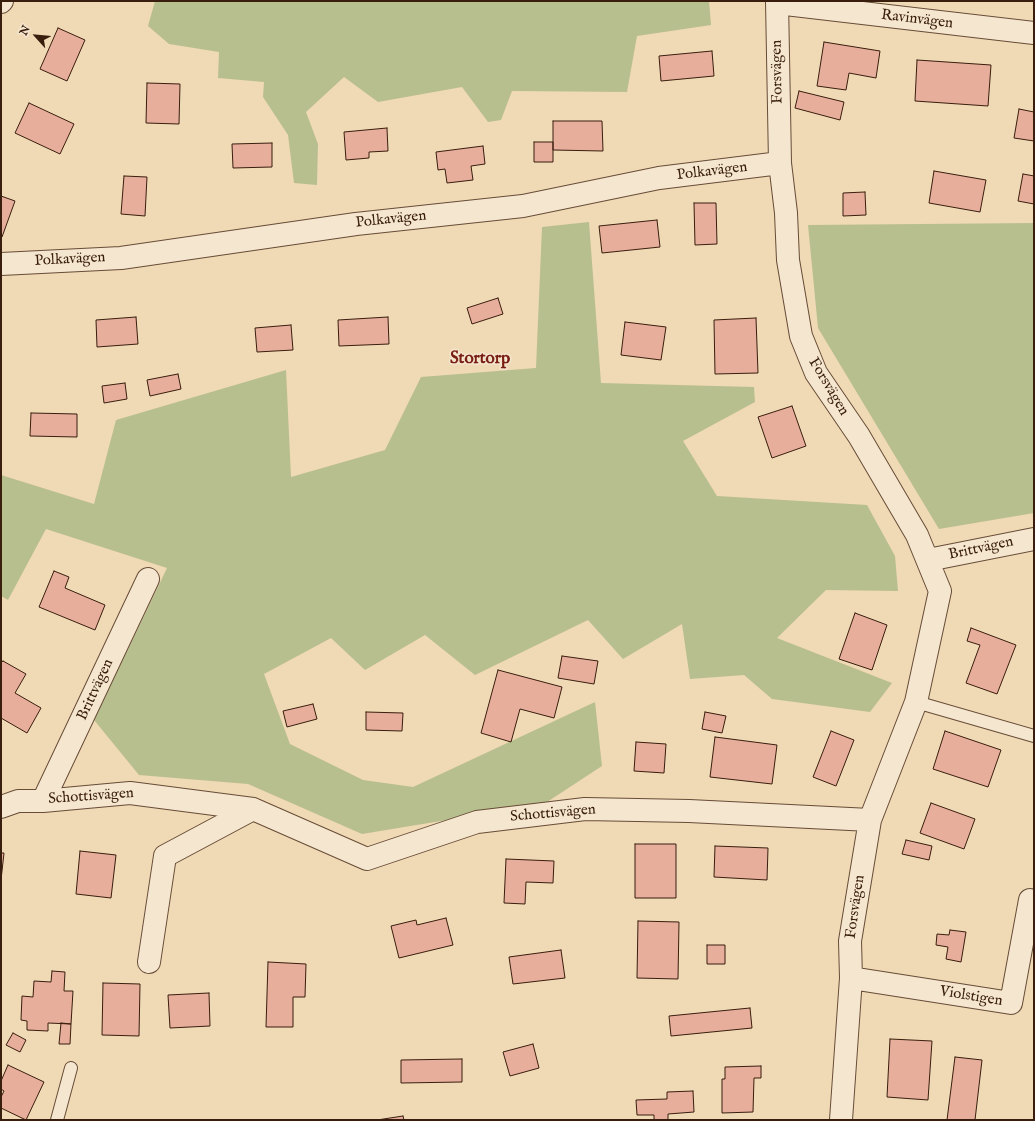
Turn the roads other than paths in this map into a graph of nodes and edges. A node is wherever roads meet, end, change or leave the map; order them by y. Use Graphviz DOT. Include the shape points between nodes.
graph roads {
  1 [pos="777,2"];
  2 [pos="1034,33"];
  3 [pos="780,163"];
  4 [pos="1,264"];
  5 [pos="1034,539"];
  6 [pos="928,560"];
  7 [pos="148,579"];
  8 [pos="916,702"];
  9 [pos="1034,736"];
  10 [pos="43,801"];
  11 [pos="1,807"];
  12 [pos="253,809"];
  13 [pos="870,820"];
  14 [pos="1030,900"];
  15 [pos="149,962"];
  16 [pos="851,978"];
  17 [pos="71,1068"];
  18 [pos="57,1120"];
  19 [pos="840,1120"];
  1 -- 2 [label="street, Ravinvägen"];
  1 -- 3 [label="street, Forsvägen"];
  3 -- 4 [label="street, Polkavägen" via="659,178 523,206 356,224 121,258"];
  3 -- 6 [label="street, Forsvägen" via="788,260 801,336 816,373 859,436 917,535"];
  5 -- 6 [label="street, Brittvägen"];
  6 -- 8 [label="street, Forsvägen" via="940,591"];
  7 -- 10 [label="street, Brittvägen"];
  8 -- 9 [label="lane"];
  8 -- 13 [label="street, Forsvägen"];
  10 -- 11 [label="street, Schottisvägen" via="18,801"];
  10 -- 12 [label="street, Schottisvägen" via="130,792"];
  12 -- 13 [label="street, Schottisvägen" via="367,859 477,822 586,809"];
  12 -- 15 [label="street" via="165,856"];
  13 -- 16 [label="street, Forsvägen" via="850,941"];
  14 -- 16 [label="street, Violstigen" via="1011,1003"];
  16 -- 19 [label="street, Forsvägen"];
  17 -- 18 [label="lane"];
}
